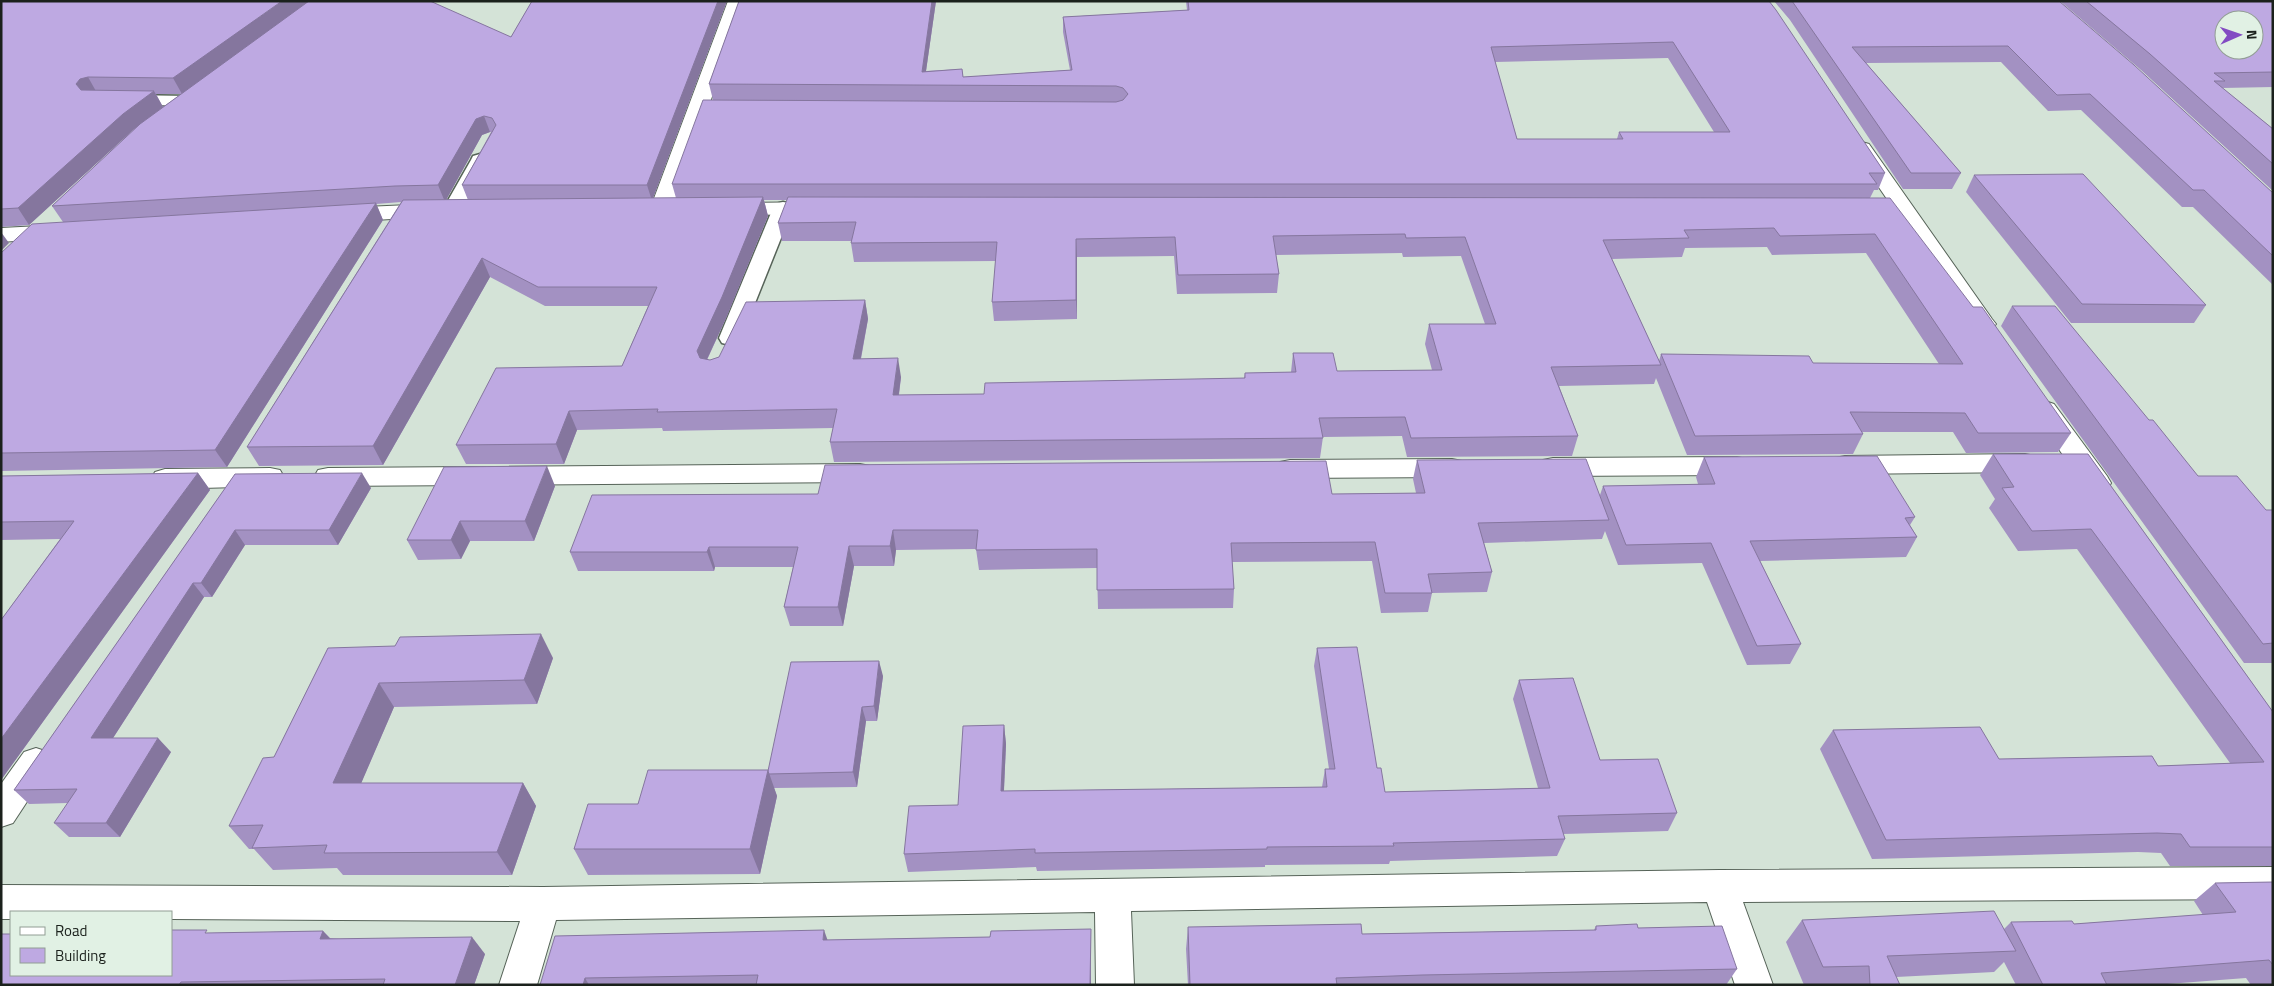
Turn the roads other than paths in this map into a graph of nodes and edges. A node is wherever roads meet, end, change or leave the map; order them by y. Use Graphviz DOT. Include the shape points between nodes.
graph roads {
  1 [pos="738,1"];
  2 [pos="206,89"];
  3 [pos="106,100"];
  4 [pos="190,101"];
  5 [pos="699,108"];
  6 [pos="719,108"];
  7 [pos="166,118"];
  8 [pos="1849,127"];
  9 [pos="487,148"];
  10 [pos="783,208"];
  11 [pos="843,208"];
  12 [pos="660,209"];
  13 [pos="708,209"];
  14 [pos="402,211"];
  15 [pos="462,211"];
  16 [pos="56,214"];
  17 [pos="323,216"];
  18 [pos="84,230"];
  19 [pos="34,233"];
  20 [pos="387,236"];
  21 [pos="8,244"];
  22 [pos="1998,344"];
  23 [pos="723,353"];
  24 [pos="2032,392"];
  25 [pos="252,453"];
  26 [pos="2082,463"];
  27 [pos="1823,465"];
  28 [pos="1763,466"];
  29 [pos="1524,467"];
  30 [pos="1474,468"];
  31 [pos="1264,470"];
  32 [pos="885,472"];
  33 [pos="236,478"];
  34 [pos="138,480"];
  35 [pos="219,502"];
  36 [pos="2111,504"];
  37 [pos="53,739"];
  38 [pos="1,812"];
  39 [pos="2273,883"];
  40 [pos="1719,886"];
  41 [pos="1113,896"];
  42 [pos="1,902"];
  43 [pos="543,904"];
  44 [pos="518,985"];
  45 [pos="1115,985"];
  46 [pos="1754,985"];
  1 -- 5 [label="street"];
  2 -- 4 [label="street"];
  3 -- 4 [label="lane"];
  4 -- 7 [label="street"];
  5 -- 6 [label="street"];
  5 -- 12 [label="street"];
  8 -- 22 [label="street" via="1893,209"];
  9 -- 15 [label="lane"];
  10 -- 11 [label="street"];
  10 -- 13 [label="street"];
  10 -- 23 [label="lane"];
  14 -- 15 [label="street"];
  14 -- 17 [label="street"];
  14 -- 20 [label="street"];
  16 -- 19 [label="street"];
  18 -- 19 [label="street"];
  19 -- 21 [label="street"];
  24 -- 26 [label="street"];
  25 -- 33 [label="street"];
  26 -- 27 [label="street"];
  26 -- 36 [label="street"];
  28 -- 29 [label="street"];
  30 -- 31 [label="street"];
  32 -- 33 [label="street"];
  33 -- 34 [label="street"];
  33 -- 35 [label="street"];
  37 -- 38 [label="street"];
  39 -- 40 [label="street"];
  40 -- 41 [label="street"];
  40 -- 46 [label="street"];
  41 -- 43 [label="street"];
  41 -- 45 [label="street"];
  42 -- 43 [label="street"];
  43 -- 44 [label="street"];
}
